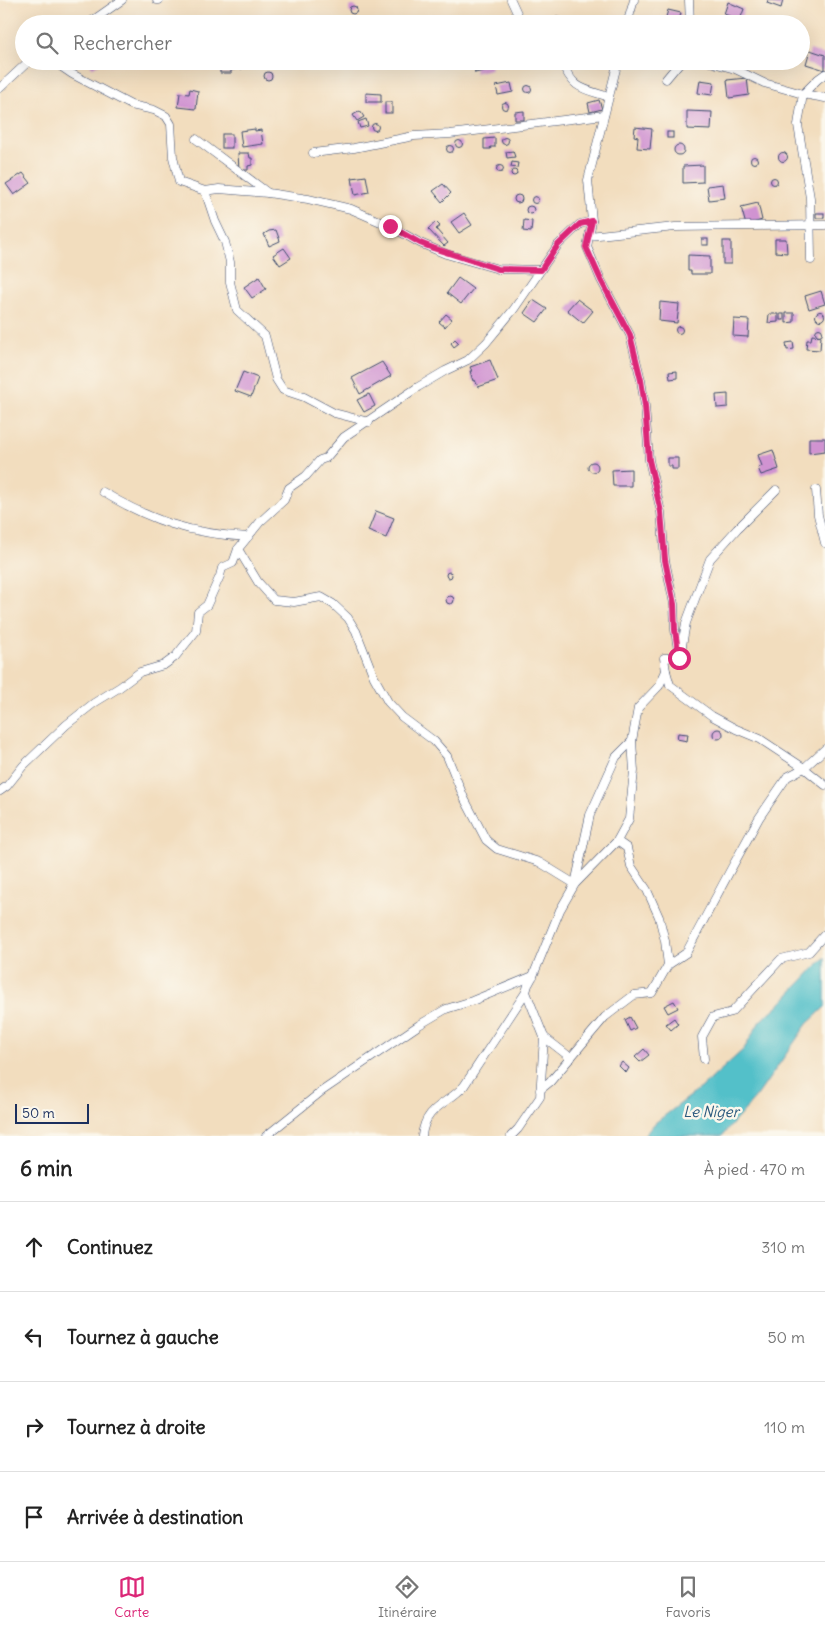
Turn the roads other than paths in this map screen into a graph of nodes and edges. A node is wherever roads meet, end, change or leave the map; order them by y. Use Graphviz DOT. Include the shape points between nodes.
graph roads {
  1 [pos="122,0"];
  2 [pos="511,0"];
  3 [pos="634,0"];
  4 [pos="689,0"];
  5 [pos="101,15"];
  6 [pos="518,15"];
  7 [pos="630,15"];
  8 [pos="690,15"];
  9 [pos="19,70"];
  10 [pos="66,70"];
  11 [pos="565,70"];
  12 [pos="616,70"];
  13 [pos="674,70"];
  14 [pos="737,70"];
  15 [pos="825,74"];
  16 [pos="666,79"];
  17 [pos="0,88"];
  18 [pos="803,94"];
  19 [pos="609,97"];
  20 [pos="825,98"];
  21 [pos="604,115"];
  22 [pos="196,139"];
  23 [pos="313,153"];
  24 [pos="205,191"];
  25 [pos="268,193"];
  26 [pos="592,221"];
  27 [pos="811,225"];
  28 [pos="825,225"];
  29 [pos="589,236"];
  30 [pos="811,260"];
  31 [pos="541,270"];
  32 [pos="369,422"];
  33 [pos="776,490"];
  34 [pos="816,490"];
  35 [pos="103,492"];
  36 [pos="248,537"];
  37 [pos="825,543"];
  38 [pos="238,550"];
  39 [pos="679,658"];
  40 [pos="666,671"];
  41 [pos="632,741"];
  42 [pos="825,749"];
  43 [pos="804,768"];
  44 [pos="825,785"];
  45 [pos="0,790"];
  46 [pos="617,841"];
  47 [pos="575,884"];
  48 [pos="825,934"];
  49 [pos="668,965"];
  50 [pos="533,976"];
  51 [pos="526,992"];
  52 [pos="544,1037"];
  53 [pos="571,1058"];
  54 [pos="704,1059"];
  55 [pos="540,1090"];
  56 [pos="266,1136"];
  57 [pos="422,1136"];
  58 [pos="511,1136"];
  1 -- 5 [label="street"];
  2 -- 6 [label="street"];
  3 -- 7 [label="street"];
  4 -- 8 [label="street"];
  9 -- 17 [label="street"];
  10 -- 24 [label="street" via="131,105 166,116 171,124 173,157 179,182"];
  11 -- 19 [label="street" via="581,88"];
  12 -- 19 [label="street"];
  13 -- 16 [label="street"];
  14 -- 18 [label="street" via="764,83"];
  15 -- 18 [label="street"];
  18 -- 20 [label="street"];
  18 -- 27 [label="street" via="798,125"];
  19 -- 21 [label="street"];
  21 -- 23 [label="street" via="414,136"];
  21 -- 26 [label="street" via="588,180"];
  22 -- 25 [label="street"];
  24 -- 25 [label="street"];
  24 -- 32 [label="street" via="225,242 237,310 265,336 276,379 283,390 334,413"];
  25 -- 31 [label="street" via="351,209 446,254 498,269"];
  26 -- 29 [label="street"];
  26 -- 31 [label="street" via="580,224 563,240"];
  27 -- 28 [label="street"];
  27 -- 29 [label="street" via="675,227"];
  27 -- 30 [label="street"];
  29 -- 39 [label="street" via="586,247 630,335 641,380 649,460 661,512"];
  31 -- 32 [label="street" via="514,309 468,360 418,387"];
  32 -- 36 [label="street" via="344,437 326,458 289,488 284,500"];
  33 -- 39 [label="street" via="710,559 686,623"];
  34 -- 37 [label="street"];
  35 -- 36 [label="street" via="172,525 219,536"];
  36 -- 38 [label="street"];
  38 -- 45 [label="street" via="233,563 222,568 207,605 198,612 196,631 175,658 140,672 87,709 66,725"];
  38 -- 47 [label="street" via="274,600 294,602 321,597 348,618 388,702 447,756 486,840 497,849 539,862"];
  39 -- 40 [label="street" via="664,658"];
  40 -- 41 [label="street" via="659,686 638,708"];
  40 -- 43 [label="street" via="670,685 712,716 760,739"];
  41 -- 46 [label="street" via="634,771 629,819"];
  41 -- 47 [label="street" via="616,758 590,815"];
  42 -- 43 [label="street"];
  43 -- 44 [label="street"];
  43 -- 49 [label="street" via="787,776 740,852 686,953"];
  46 -- 47 [label="street"];
  46 -- 49 [label="street" via="627,848 631,866 659,917"];
  47 -- 50 [label="street" via="560,910"];
  48 -- 54 [label="street" via="809,952 781,959 732,1012 714,1017 702,1037"];
  49 -- 53 [label="street" via="652,993 634,995 605,1017"];
  50 -- 51 [label="street"];
  50 -- 56 [label="street" via="472,1002 446,1009 419,1025 322,1091"];
  51 -- 52 [label="street"];
  51 -- 57 [label="street" via="464,1086 428,1115"];
  52 -- 53 [label="street"];
  52 -- 55 [label="street"];
  53 -- 55 [label="street"];
  55 -- 58 [label="street" via="540,1097"];
}
